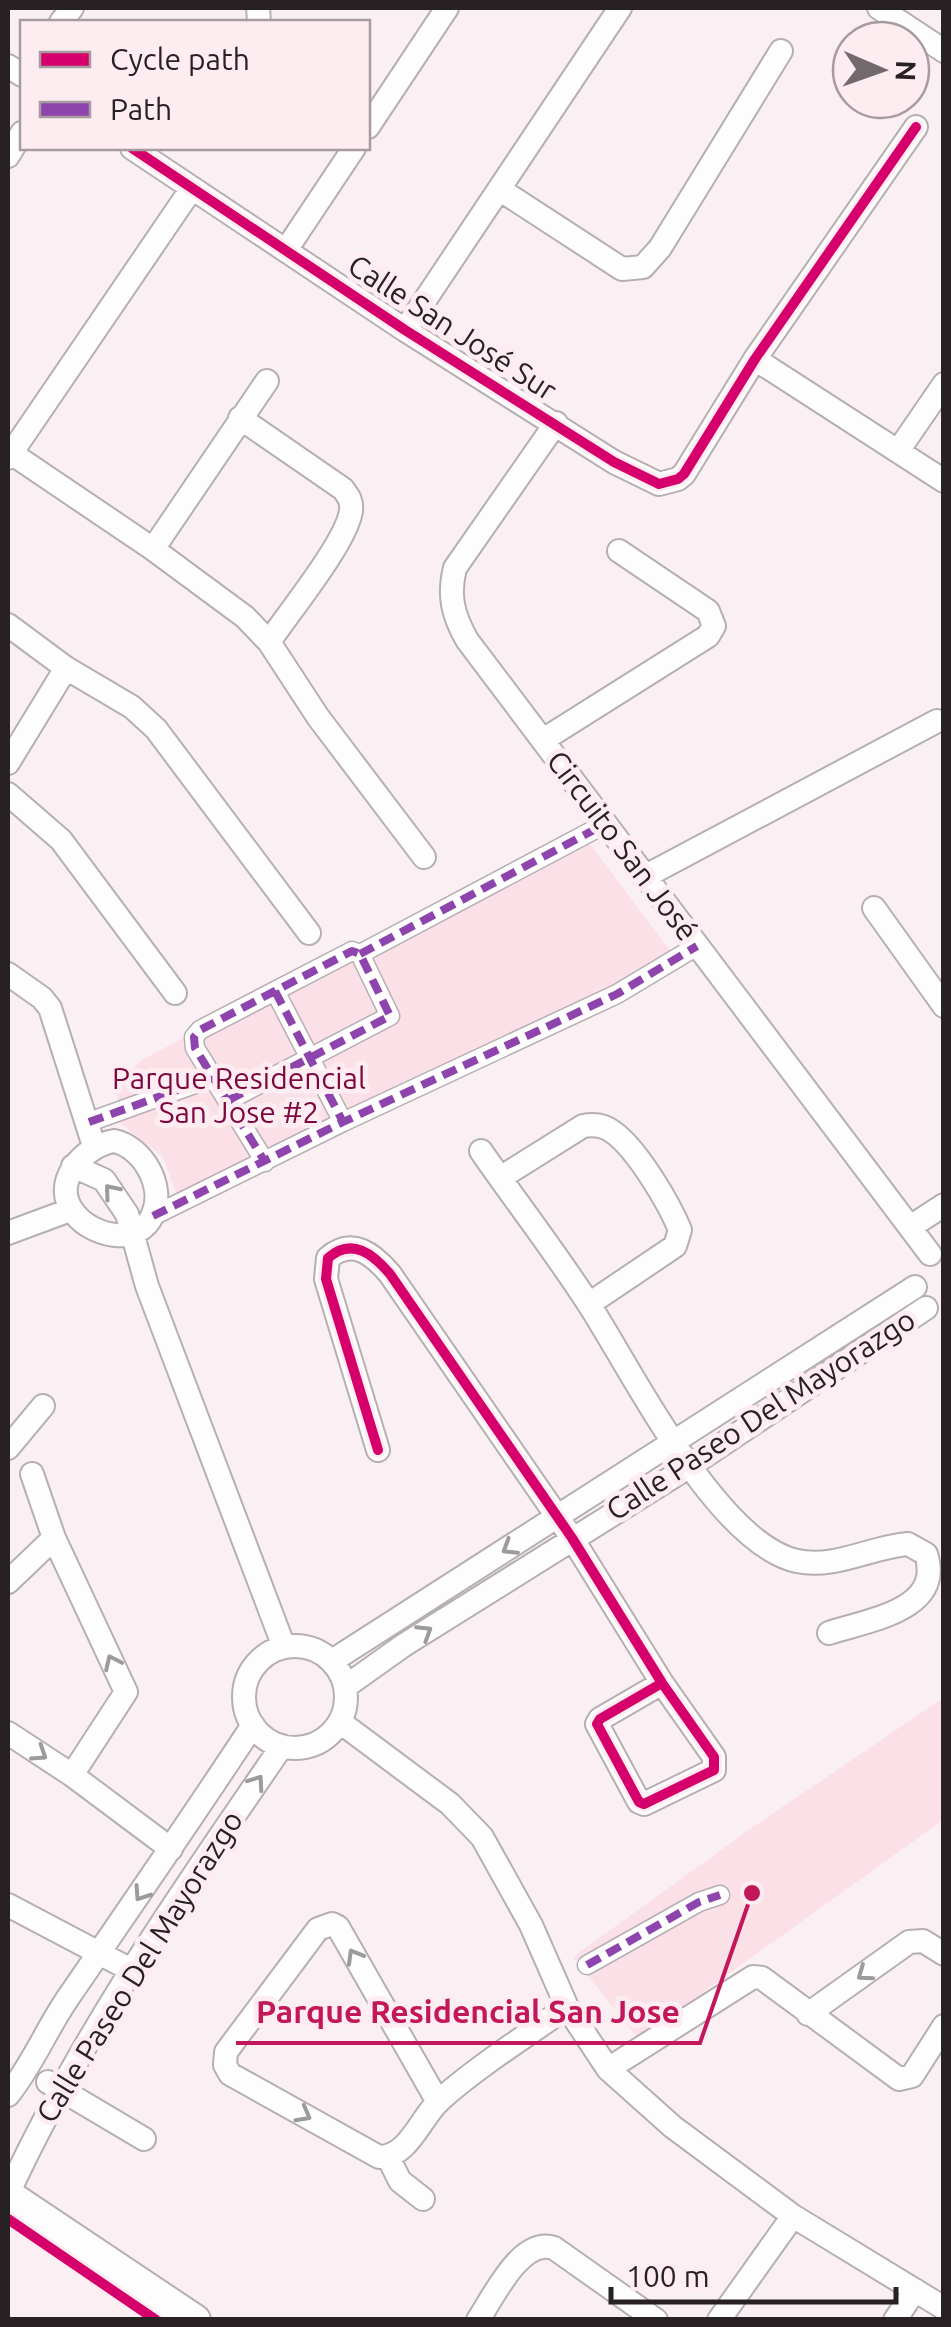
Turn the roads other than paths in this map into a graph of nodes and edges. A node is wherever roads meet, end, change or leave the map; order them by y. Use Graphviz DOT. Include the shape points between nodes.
graph roads {
  1 [pos="447,8"];
  2 [pos="620,8"];
  3 [pos="878,8"];
  4 [pos="781,51"];
  5 [pos="944,51"];
  6 [pos="371,113"];
  7 [pos="916,127"];
  8 [pos="135,150"];
  9 [pos="353,150"];
  10 [pos="192,188"];
  11 [pos="499,189"];
  12 [pos="286,250"];
  13 [pos="405,330"];
  14 [pos="756,359"];
  15 [pos="267,381"];
  16 [pos="944,384"];
  17 [pos="240,418"];
  18 [pos="556,424"];
  19 [pos="898,451"];
  20 [pos="9,456"];
  21 [pos="944,481"];
  22 [pos="153,549"];
  23 [pos="618,550"];
  24 [pos="8,626"];
  25 [pos="269,642"];
  26 [pos="66,668"];
  27 [pos="937,721"];
  28 [pos="543,740"];
  29 [pos="8,762"];
  30 [pos="8,794"];
  31 [pos="605,824"];
  32 [pos="424,857"];
  33 [pos="644,877"];
  34 [pos="874,908"];
  35 [pos="309,933"];
  36 [pos="697,946"];
  37 [pos="360,954"];
  38 [pos="8,974"];
  39 [pos="275,991"];
  40 [pos="175,993"];
  41 [pos="944,1006"];
  42 [pos="310,1058"];
  43 [pos="214,1077"];
  44 [pos="229,1100"];
  45 [pos="89,1122"];
  46 [pos="343,1122"];
  47 [pos="94,1146"];
  48 [pos="481,1151"];
  49 [pos="265,1162"];
  50 [pos="73,1166"];
  51 [pos="500,1178"];
  52 [pos="944,1205"];
  53 [pos="70,1210"];
  54 [pos="152,1216"];
  55 [pos="910,1228"];
  56 [pos="134,1232"];
  57 [pos="8,1233"];
  58 [pos="936,1252"];
  59 [pos="928,1303"];
  60 [pos="589,1304"];
  61 [pos="44,1406"];
  62 [pos="8,1448"];
  63 [pos="378,1450"];
  64 [pos="682,1454"];
  65 [pos="32,1474"];
  66 [pos="565,1528"];
  67 [pos="54,1538"];
  68 [pos="8,1582"];
  69 [pos="829,1633"];
  70 [pos="284,1647"];
  71 [pos="332,1661"];
  72 [pos="662,1683"];
  73 [pos="345,1687"];
  74 [pos="340,1722"];
  75 [pos="253,1725"];
  76 [pos="8,1733"];
  77 [pos="282,1746"];
  78 [pos="72,1775"];
  79 [pos="171,1849"];
  80 [pos="720,1895"];
  81 [pos="8,1905"];
  82 [pos="101,1954"];
  83 [pos="944,1954"];
  84 [pos="587,1966"];
  85 [pos="133,1971"];
  86 [pos="567,2006"];
  87 [pos="808,2014"];
  88 [pos="944,2026"];
  89 [pos="608,2069"];
  90 [pos="28,2070"];
  91 [pos="58,2089"];
  92 [pos="8,2096"];
  93 [pos="438,2102"];
  94 [pos="144,2140"];
  95 [pos="388,2157"];
  96 [pos="8,2194"];
  97 [pos="423,2198"];
  98 [pos="793,2216"];
  99 [pos="915,2290"];
  100 [pos="944,2308"];
  101 [pos="195,2320"];
  102 [pos="478,2320"];
  103 [pos="656,2320"];
  104 [pos="719,2320"];
  105 [pos="895,2320"];
  1 -- 6 [label="street"];
  2 -- 11 [label="street"];
  3 -- 5 [label="street"];
  4 -- 11 [label="street" via="643,267 622,269"];
  7 -- 14 [label="street"];
  8 -- 10 [label="street, Calle San José Sur"];
  9 -- 12 [label="street"];
  10 -- 12 [label="street, Calle San José Sur"];
  10 -- 20 [label="street"];
  11 -- 13 [label="street"];
  12 -- 13 [label="street, Calle San José Sur"];
  13 -- 18 [label="street, Calle San José Sur"];
  14 -- 18 [label="street, Calle San José Sur" via="688,468 669,483 650,482"];
  14 -- 19 [label="street"];
  15 -- 17 [label="street"];
  16 -- 19 [label="street"];
  17 -- 22 [label="street"];
  17 -- 25 [label="street" via="350,498 348,522"];
  18 -- 28 [label="street, Circuito San José" via="463,553 451,585 455,619 466,640"];
  19 -- 21 [label="street"];
  20 -- 22 [label="street"];
  22 -- 25 [label="street"];
  23 -- 28 [label="street" via="708,611 714,626"];
  24 -- 26 [label="street"];
  25 -- 32 [label="street"];
  26 -- 29 [label="street"];
  26 -- 35 [label="street" via="156,729"];
  27 -- 33 [label="street"];
  28 -- 31 [label="street, Circuito San José"];
  30 -- 40 [label="street" via="62,840"];
  31 -- 33 [label="street, Circuito San José"];
  31 -- 37 [label="street"];
  33 -- 36 [label="street, Circuito San José"];
  34 -- 41 [label="street"];
  36 -- 46 [label="street" via="617,994"];
  36 -- 55 [label="street, Circuito San José"];
  37 -- 39 [label="street" via="352,951"];
  37 -- 42 [label="street" via="390,1016"];
  38 -- 45 [label="street" via="50,1008"];
  39 -- 42 [label="street"];
  39 -- 43 [label="street" via="194,1037"];
  42 -- 44 [label="street"];
  42 -- 46 [label="street"];
  43 -- 44 [label="street"];
  43 -- 45 [label="street"];
  44 -- 49 [label="street"];
  45 -- 47 [label="street"];
  46 -- 49 [label="street"];
  47 -- 50 [label="street"];
  47 -- 54 [label="street" via="125,1143 149,1168 156,1198"];
  48 -- 51 [label="street"];
  49 -- 54 [label="street"];
  50 -- 53 [label="street"];
  56 -- 50 [label="street, one-way" via="104,1180"];
  51 -- 60 [label="street"];
  51 -- 60 [label="street" via="583,1126 598,1125 618,1135 665,1197 680,1230 675,1246"];
  52 -- 55 [label="street"];
  53 -- 56 [label="street" via="99,1233"];
  53 -- 57 [label="street"];
  54 -- 56 [label="street"];
  55 -- 58 [label="street, Circuito San José"];
  56 -- 70 [label="street" via="153,1303"];
  58 -- 59 [label="street" via="918,1267"];
  59 -- 64 [label="street, Calle Paseo Del Mayorazgo"];
  60 -- 64 [label="street"];
  61 -- 62 [label="street"];
  63 -- 66 [label="street" via="326,1279 328,1258 352,1246 390,1274"];
  64 -- 66 [label="street, Calle Paseo Del Mayorazgo"];
  64 -- 69 [label="street" via="738,1524 774,1554 823,1562 908,1544 926,1554 930,1577 919,1598"];
  65 -- 67 [label="street"];
  66 -- 71 [label="street, Calle Paseo Del Mayorazgo, one-way"];
  66 -- 72 [label="street"];
  73 -- 66 [label="street, Calle Paseo Del Mayorazgo, one-way"];
  67 -- 68 [label="street"];
  78 -- 67 [label="street, one-way" via="126,1692"];
  70 -- 71 [label="street" via="314,1650"];
  70 -- 75 [label="street" via="256,1664 248,1678 244,1694"];
  71 -- 73 [label="street"];
  72 -- 72 [label="street" via="598,1724 644,1804 716,1767"];
  73 -- 74 [label="street"];
  74 -- 77 [label="street" via="314,1744"];
  74 -- 86 [label="street" via="425,1784 482,1837"];
  75 -- 77 [label="street"];
  75 -- 79 [label="street, Calle Paseo Del Mayorazgo"];
  76 -- 78 [label="street, one-way"];
  85 -- 77 [label="street, Calle Paseo Del Mayorazgo, one-way"];
  78 -- 79 [label="street"];
  79 -- 82 [label="street, Calle Paseo Del Mayorazgo, one-way"];
  80 -- 84 [label="street"];
  81 -- 82 [label="street"];
  82 -- 85 [label="street"];
  82 -- 90 [label="street, Calle Paseo Del Mayorazgo"];
  83 -- 87 [label="street, one-way" via="922,1941 909,1942"];
  85 -- 91 [label="street, Calle Paseo Del Mayorazgo"];
  86 -- 89 [label="street"];
  86 -- 93 [label="street"];
  87 -- 88 [label="street" via="899,2078 912,2076"];
  87 -- 89 [label="street" via="762,1978 748,1978"];
  89 -- 98 [label="street" via="673,2128"];
  90 -- 91 [label="street"];
  90 -- 92 [label="street, Calle Paseo Del Mayorazgo"];
  91 -- 94 [label="street"];
  91 -- 96 [label="street, Calle Paseo Del Mayorazgo"];
  93 -- 95 [label="street"];
  93 -- 95 [label="street, one-way" via="338,1927 322,1925 226,2052 224,2065"];
  95 -- 97 [label="street" via="400,2181"];
  96 -- 101 [label="main road"];
  98 -- 99 [label="street"];
  98 -- 104 [label="street"];
  99 -- 100 [label="street"];
  99 -- 105 [label="street"];
  102 -- 103 [label="street" via="520,2258 545,2245"];
}
